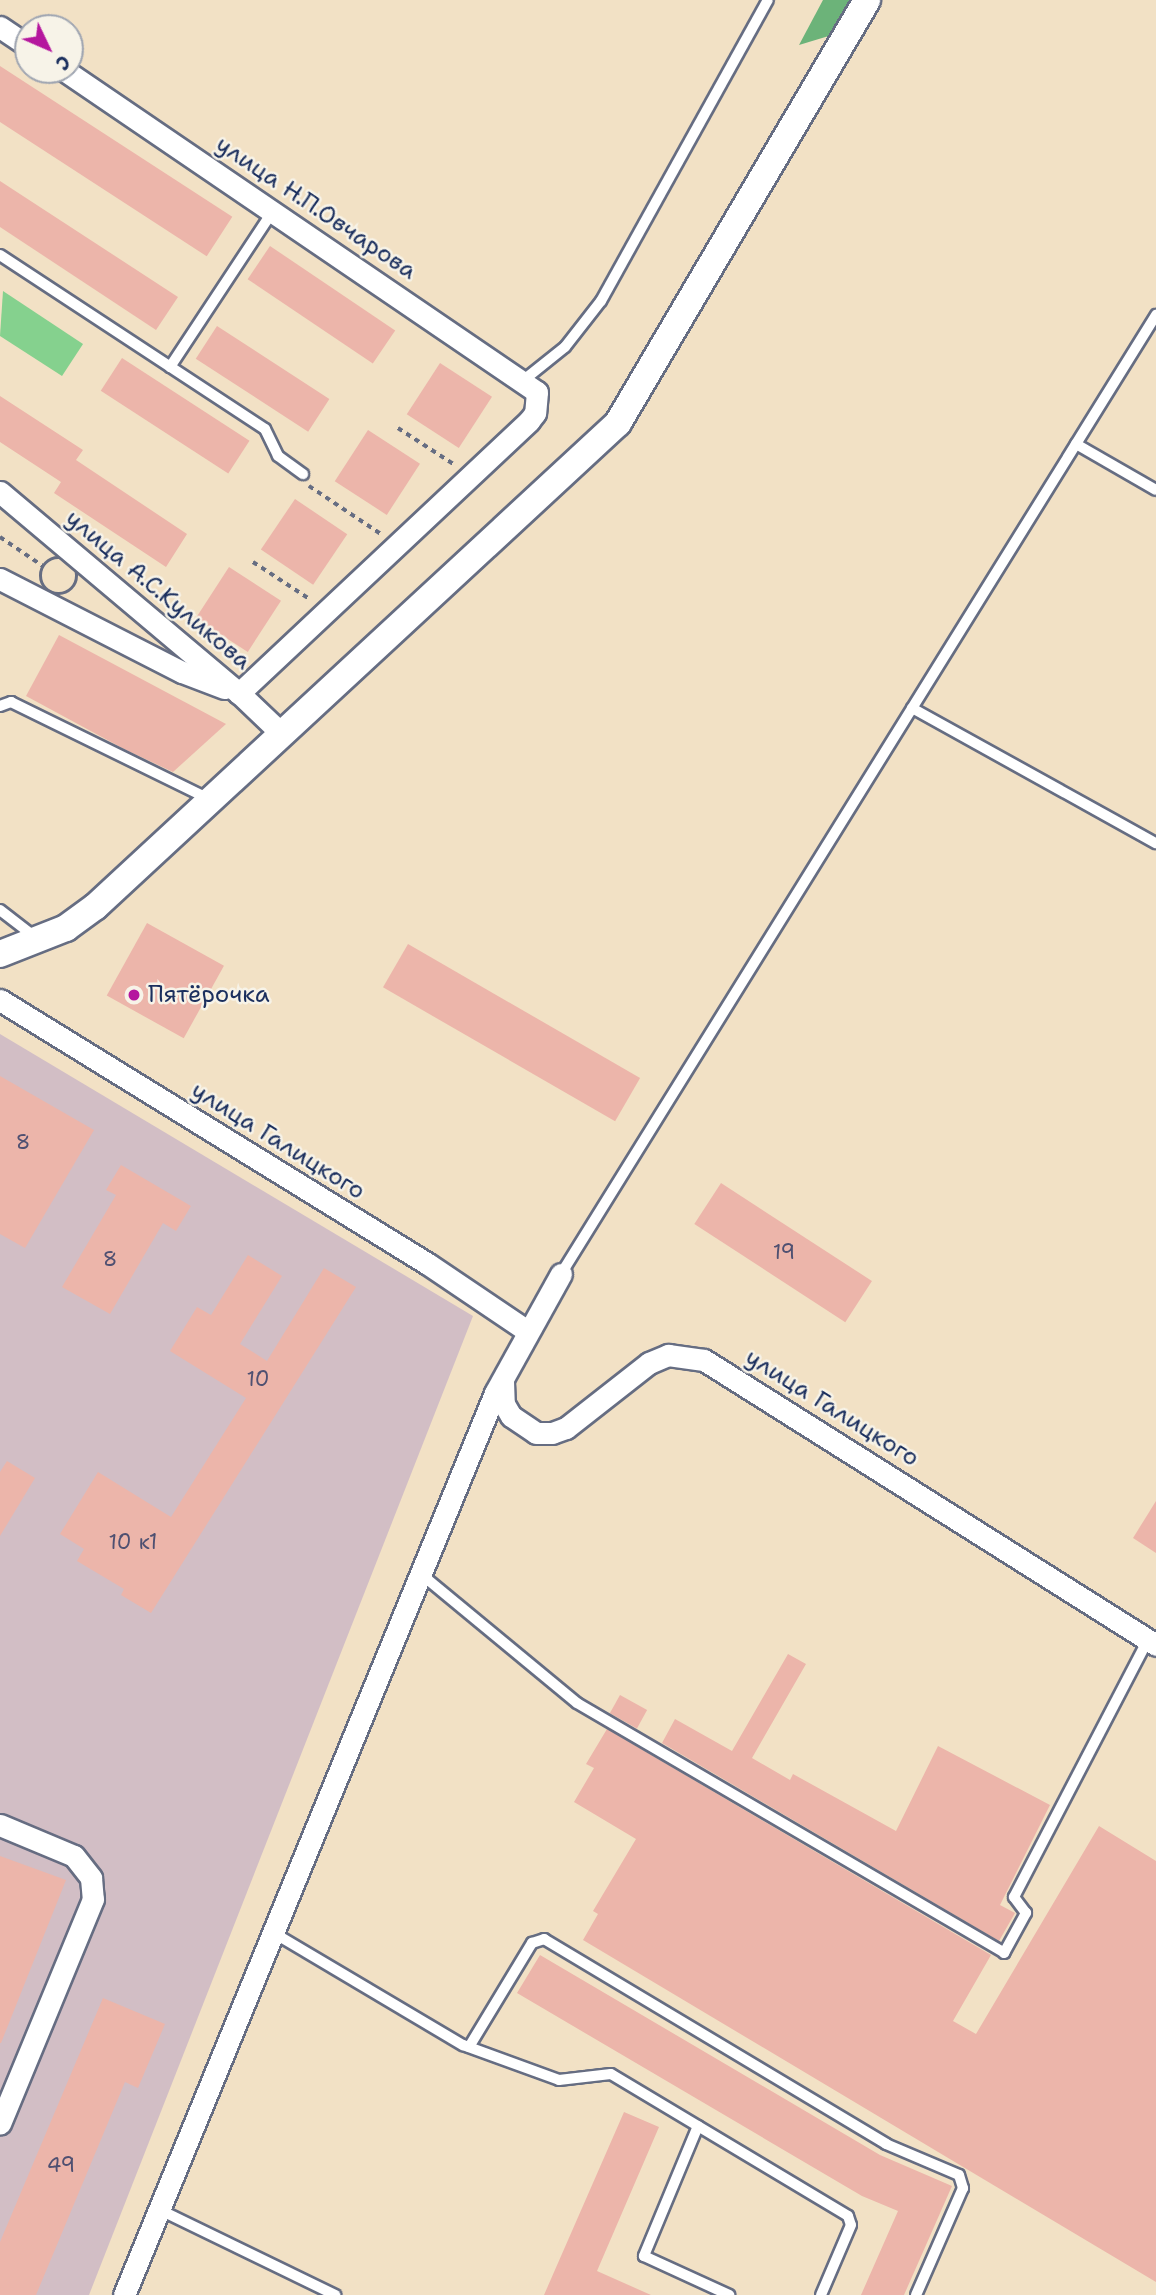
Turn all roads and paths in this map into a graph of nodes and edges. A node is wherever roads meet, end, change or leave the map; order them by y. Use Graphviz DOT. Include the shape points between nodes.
graph roads {
  1 [pos="768,0"];
  2 [pos="867,0"];
  3 [pos="84,83"];
  4 [pos="273,211"];
  5 [pos="0,255"];
  6 [pos="1156,315"];
  7 [pos="170,367"];
  8 [pos="531,386"];
  9 [pos="398,428"];
  10 [pos="1076,444"];
  11 [pos="303,474"];
  12 [pos="471,476"];
  13 [pos="1156,490"];
  14 [pos="0,492"];
  15 [pos="0,537"];
  16 [pos="397,545"];
  17 [pos="253,562"];
  18 [pos="43,566"];
  19 [pos="0,579"];
  20 [pos="327,611"];
  21 [pos="239,693"];
  22 [pos="0,706"];
  23 [pos="912,708"];
  24 [pos="280,732"];
  25 [pos="209,799"];
  26 [pos="1156,843"];
  27 [pos="0,910"];
  28 [pos="40,941"];
  29 [pos="0,954"];
  30 [pos="0,1000"];
  31 [pos="561,1274"];
  32 [pos="526,1330"];
  33 [pos="503,1375"];
  34 [pos="421,1574"];
  35 [pos="1152,1643"];
  36 [pos="0,1825"];
  37 [pos="274,1933"];
  38 [pos="469,2048"];
  39 [pos="0,2123"];
  40 [pos="698,2126"];
  41 [pos="160,2210"];
  42 [pos="124,2295"];
  43 [pos="335,2295"];
  44 [pos="729,2295"];
  45 [pos="821,2295"];
  46 [pos="916,2295"];
  1 -- 8 [label="lane" via="601,301"];
  2 -- 24 [label="street" via="618,423"];
  3 -- 4 [label="street, улица Н.П.Овчарова"];
  4 -- 7 [label="lane"];
  4 -- 8 [label="street, улица Н.П.Овчарова"];
  5 -- 7 [label="lane"];
  6 -- 10 [label="lane"];
  7 -- 11 [label="lane" via="265,429 278,456"];
  8 -- 12 [label="street" via="538,401 529,422"];
  9 -- 12 [label="path"];
  10 -- 13 [label="lane"];
  10 -- 23 [label="lane"];
  11 -- 16 [label="path" via="306,484"];
  12 -- 16 [label="street"];
  14 -- 21 [label="street, улица А.С.Куликова"];
  15 -- 18 [label="path"];
  16 -- 20 [label="street"];
  17 -- 20 [label="path"];
  18 -- 18 [label="path" via="40,586 59,596 75,588 77,569 60,555"];
  19 -- 21 [label="street, улица А.С.Куликова" via="182,672"];
  20 -- 21 [label="street"];
  21 -- 24 [label="street"];
  22 -- 25 [label="lane" via="11,702"];
  23 -- 26 [label="lane"];
  23 -- 31 [label="lane"];
  24 -- 25 [label="street"];
  25 -- 28 [label="street" via="95,906"];
  27 -- 28 [label="lane"];
  28 -- 29 [label="street"];
  30 -- 32 [label="street, улица Галицкого" via="428,1264"];
  31 -- 32 [label="street"];
  32 -- 33 [label="street"];
  33 -- 34 [label="street"];
  33 -- 35 [label="street, улица Галицкого" via="504,1404 511,1416 536,1433 552,1433 566,1428 649,1363 668,1355 704,1360"];
  34 -- 35 [label="lane" via="577,1703 1004,1953 1026,1913 1014,1897"];
  34 -- 37 [label="street"];
  36 -- 39 [label="street" via="74,1856 92,1878 93,1899"];
  37 -- 38 [label="lane"];
  37 -- 41 [label="street"];
  38 -- 40 [label="lane" via="559,2080 611,2074"];
  38 -- 46 [label="lane" via="532,1943 544,1938 886,2144 959,2175 963,2188"];
  40 -- 44 [label="lane" via="644,2256"];
  40 -- 45 [label="lane" via="851,2220"];
  41 -- 42 [label="street"];
  41 -- 43 [label="lane"];
}
